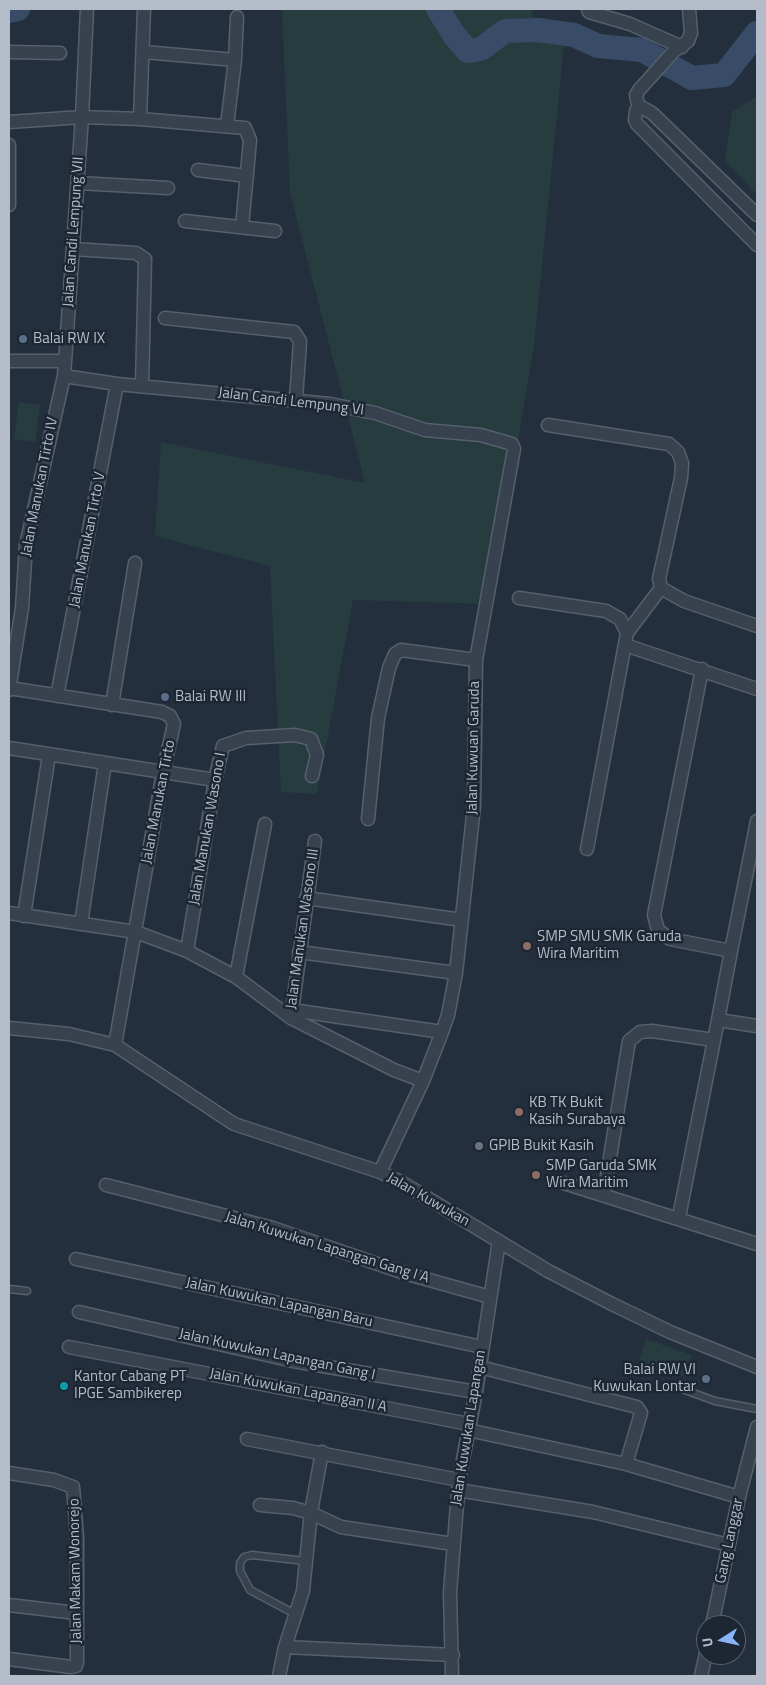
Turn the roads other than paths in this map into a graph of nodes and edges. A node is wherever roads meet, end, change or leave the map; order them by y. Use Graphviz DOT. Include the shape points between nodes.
graph roads {
  1 [pos="86,9"];
  2 [pos="144,9"];
  3 [pos="588,9"];
  4 [pos="689,9"];
  5 [pos="237,17"];
  6 [pos="682,47"];
  7 [pos="9,52"];
  8 [pos="144,52"];
  9 [pos="60,54"];
  10 [pos="236,60"];
  11 [pos="639,109"];
  12 [pos="82,117"];
  13 [pos="140,119"];
  14 [pos="9,122"];
  15 [pos="227,125"];
  16 [pos="9,145"];
  17 [pos="198,170"];
  18 [pos="247,176"];
  19 [pos="78,183"];
  20 [pos="168,188"];
  21 [pos="9,190"];
  22 [pos="9,205"];
  23 [pos="757,215"];
  24 [pos="185,221"];
  25 [pos="242,228"];
  26 [pos="275,231"];
  27 [pos="757,246"];
  28 [pos="73,249"];
  29 [pos="166,318"];
  30 [pos="65,361"];
  31 [pos="9,362"];
  32 [pos="64,376"];
  33 [pos="117,384"];
  34 [pos="142,386"];
  35 [pos="296,400"];
  36 [pos="548,425"];
  37 [pos="135,563"];
  38 [pos="661,588"];
  39 [pos="519,598"];
  40 [pos="757,626"];
  41 [pos="626,639"];
  42 [pos="476,660"];
  43 [pos="702,669"];
  44 [pos="9,689"];
  45 [pos="757,689"];
  46 [pos="57,696"];
  47 [pos="112,705"];
  48 [pos="9,748"];
  49 [pos="49,754"];
  50 [pos="105,763"];
  51 [pos="163,772"];
  52 [pos="312,776"];
  53 [pos="215,780"];
  54 [pos="368,819"];
  55 [pos="757,821"];
  56 [pos="265,824"];
  57 [pos="315,841"];
  58 [pos="587,848"];
  59 [pos="306,898"];
  60 [pos="9,913"];
  61 [pos="24,916"];
  62 [pos="462,920"];
  63 [pos="81,924"];
  64 [pos="136,932"];
  65 [pos="187,951"];
  66 [pos="731,951"];
  67 [pos="299,952"];
  68 [pos="456,973"];
  69 [pos="236,977"];
  70 [pos="291,1014"];
  71 [pos="718,1020"];
  72 [pos="757,1026"];
  73 [pos="9,1028"];
  74 [pos="442,1032"];
  75 [pos="714,1040"];
  76 [pos="115,1045"];
  77 [pos="423,1081"];
  78 [pos="380,1172"];
  79 [pos="564,1183"];
  80 [pos="106,1185"];
  81 [pos="604,1194"];
  82 [pos="679,1217"];
  83 [pos="500,1241"];
  84 [pos="757,1244"];
  85 [pos="76,1260"];
  86 [pos="9,1289"];
  87 [pos="27,1291"];
  88 [pos="490,1297"];
  89 [pos="79,1312"];
  90 [pos="69,1347"];
  91 [pos="482,1347"];
  92 [pos="480,1367"];
  93 [pos="757,1367"];
  94 [pos="674,1386"];
  95 [pos="476,1392"];
  96 [pos="757,1409"];
  97 [pos="468,1427"];
  98 [pos="757,1428"];
  99 [pos="247,1439"];
  100 [pos="322,1452"];
  101 [pos="626,1464"];
  102 [pos="9,1473"];
  103 [pos="458,1485"];
  104 [pos="739,1497"];
  105 [pos="260,1504"];
  106 [pos="311,1513"];
  107 [pos="453,1544"];
  108 [pos="728,1545"];
  109 [pos="305,1561"];
  110 [pos="9,1605"];
  111 [pos="76,1613"];
  112 [pos="295,1614"];
  113 [pos="714,1615"];
  114 [pos="285,1647"];
  115 [pos="453,1655"];
  116 [pos="9,1659"];
  117 [pos="279,1676"];
  118 [pos="452,1676"];
  1 -- 12 [label="street, Jalan Candi Lempung VII"];
  2 -- 8 [label="street"];
  3 -- 6 [label="street"];
  4 -- 6 [label="street" via="691,33"];
  5 -- 10 [label="street"];
  6 -- 11 [label="street" via="665,60 636,95"];
  7 -- 9 [label="street"];
  8 -- 10 [label="street"];
  8 -- 13 [label="street"];
  10 -- 15 [label="street"];
  11 -- 23 [label="street" via="652,113"];
  11 -- 27 [label="street" via="634,116 637,124"];
  12 -- 13 [label="street"];
  12 -- 14 [label="street"];
  12 -- 19 [label="street, Jalan Candi Lempung VII"];
  13 -- 15 [label="street"];
  15 -- 18 [label="street" via="245,128 250,140"];
  16 -- 21 [label="street"];
  17 -- 18 [label="street"];
  18 -- 25 [label="street"];
  19 -- 20 [label="street"];
  19 -- 28 [label="street, Jalan Candi Lempung VII"];
  21 -- 22 [label="street"];
  24 -- 25 [label="street"];
  25 -- 26 [label="street"];
  28 -- 30 [label="street, Jalan Candi Lempung VII"];
  28 -- 34 [label="street" via="136,253 145,259"];
  29 -- 35 [label="street" via="294,332 300,341"];
  30 -- 31 [label="street"];
  30 -- 32 [label="street, Jalan Candi Lempung VII"];
  32 -- 33 [label="street, Jalan Candi Lempung VI"];
  32 -- 44 [label="street, Jalan Manukan Tirto IV" via="26,545 22,608"];
  33 -- 34 [label="street, Jalan Candi Lempung VI"];
  33 -- 46 [label="street, Jalan Manukan Tirto V"];
  34 -- 35 [label="street, Jalan Candi Lempung VI"];
  35 -- 42 [label="street, Jalan Candi Lempung VI" via="360,409 425,430 486,436 514,446"];
  36 -- 38 [label="street" via="669,444 678,452 682,463 681,478 659,579"];
  37 -- 47 [label="street"];
  38 -- 40 [label="street" via="684,600"];
  38 -- 41 [label="street"];
  39 -- 41 [label="street" via="606,611 620,619"];
  41 -- 43 [label="street"];
  41 -- 58 [label="street"];
  42 -- 54 [label="street, Jalan Kuwuan Garuda" via="401,650 395,654 378,718"];
  42 -- 62 [label="street, Jalan Kuwuan Garuda" via="474,806"];
  43 -- 45 [label="street"];
  43 -- 66 [label="street" via="654,915 658,930 670,939"];
  44 -- 46 [label="street, Jalan Manukan Tirto"];
  46 -- 47 [label="street, Jalan Manukan Tirto"];
  47 -- 51 [label="street, Jalan Manukan Tirto" via="170,716 174,724"];
  48 -- 49 [label="street"];
  49 -- 50 [label="street"];
  49 -- 61 [label="street"];
  50 -- 51 [label="street"];
  50 -- 63 [label="street"];
  51 -- 53 [label="street"];
  51 -- 64 [label="street, Jalan Manukan Tirto"];
  52 -- 53 [label="street, Jalan Manukan Wasono I" via="317,755 315,745 311,739 295,735 246,738 223,746"];
  53 -- 65 [label="street, Jalan Manukan Wasono I"];
  55 -- 66 [label="street"];
  56 -- 69 [label="street"];
  57 -- 59 [label="street, Jalan Manukan Wasono III"];
  59 -- 62 [label="street"];
  59 -- 67 [label="street, Jalan Manukan Wasono III"];
  60 -- 61 [label="street"];
  61 -- 63 [label="street"];
  62 -- 68 [label="street, Jalan Kuwuan Garuda"];
  63 -- 64 [label="street"];
  64 -- 65 [label="street"];
  64 -- 76 [label="street, Jalan Manukan Tirto"];
  65 -- 69 [label="street"];
  66 -- 71 [label="street"];
  67 -- 68 [label="street"];
  67 -- 70 [label="street, Jalan Manukan Wasono III"];
  68 -- 74 [label="street, Jalan Kuwuan Garuda"];
  69 -- 70 [label="street"];
  70 -- 74 [label="street"];
  70 -- 77 [label="street" via="394,1070"];
  71 -- 72 [label="street"];
  71 -- 75 [label="street"];
  73 -- 76 [label="street, Jalan Kuwukan" via="69,1034"];
  74 -- 77 [label="street, Jalan Kuwuan Garuda"];
  75 -- 81 [label="street" via="652,1031 640,1032 629,1041"];
  75 -- 82 [label="street"];
  76 -- 78 [label="street, Jalan Kuwukan" via="234,1124"];
  77 -- 78 [label="street, Jalan Kuwuan Garuda"];
  78 -- 83 [label="street, Jalan Kuwukan"];
  79 -- 81 [label="street"];
  80 -- 88 [label="street, Jalan Kuwukan Lapangan Gang I A" via="273,1228 404,1273"];
  81 -- 82 [label="street"];
  82 -- 84 [label="street"];
  83 -- 88 [label="street, Jalan Kuwukan Lapangan"];
  83 -- 93 [label="street, Jalan Kuwukan" via="548,1271 612,1304 670,1332"];
  85 -- 91 [label="street, Jalan Kuwukan Lapangan Baru"];
  86 -- 87 [label="lane"];
  88 -- 91 [label="street, Jalan Kuwukan Lapangan"];
  89 -- 95 [label="street, Jalan Kuwukan Lapangan Gang I" via="300,1363"];
  90 -- 97 [label="street, Jalan Kuwukan Lapangan II A"];
  91 -- 92 [label="street, Jalan Kuwukan Lapangan"];
  92 -- 95 [label="street, Jalan Kuwukan Lapangan"];
  92 -- 101 [label="street" via="637,1407 641,1413"];
  94 -- 96 [label="lane" via="715,1401"];
  95 -- 97 [label="street, Jalan Kuwukan Lapangan"];
  97 -- 101 [label="street, Jalan Kuwukan Lapangan II A"];
  97 -- 103 [label="street, Jalan Kuwukan Lapangan"];
  98 -- 104 [label="street, Gang Langgar"];
  99 -- 100 [label="street"];
  100 -- 103 [label="street"];
  100 -- 106 [label="street"];
  101 -- 104 [label="street, Jalan Kuwukan Lapangan II A"];
  102 -- 111 [label="street, Jalan Makam Wonorejo" via="54,1480 73,1487 77,1537"];
  103 -- 107 [label="street, Jalan Kuwukan Lapangan"];
  103 -- 108 [label="street" via="593,1512"];
  104 -- 108 [label="street, Gang Langgar"];
  105 -- 106 [label="street"];
  106 -- 107 [label="street" via="340,1527"];
  106 -- 109 [label="street"];
  107 -- 115 [label="street, Jalan Kuwukan Lapangan" via="450,1592"];
  108 -- 113 [label="street, Gang Langgar"];
  109 -- 112 [label="street" via="303,1592"];
  109 -- 112 [label="lane" via="252,1555 244,1557 240,1563 240,1571 250,1590"];
  110 -- 111 [label="street"];
  111 -- 116 [label="street, Jalan Makam Wonorejo" via="76,1666"];
  112 -- 114 [label="street"];
  114 -- 115 [label="street"];
  114 -- 117 [label="street"];
  115 -- 118 [label="street, Jalan Kuwukan Lapangan"];
}
